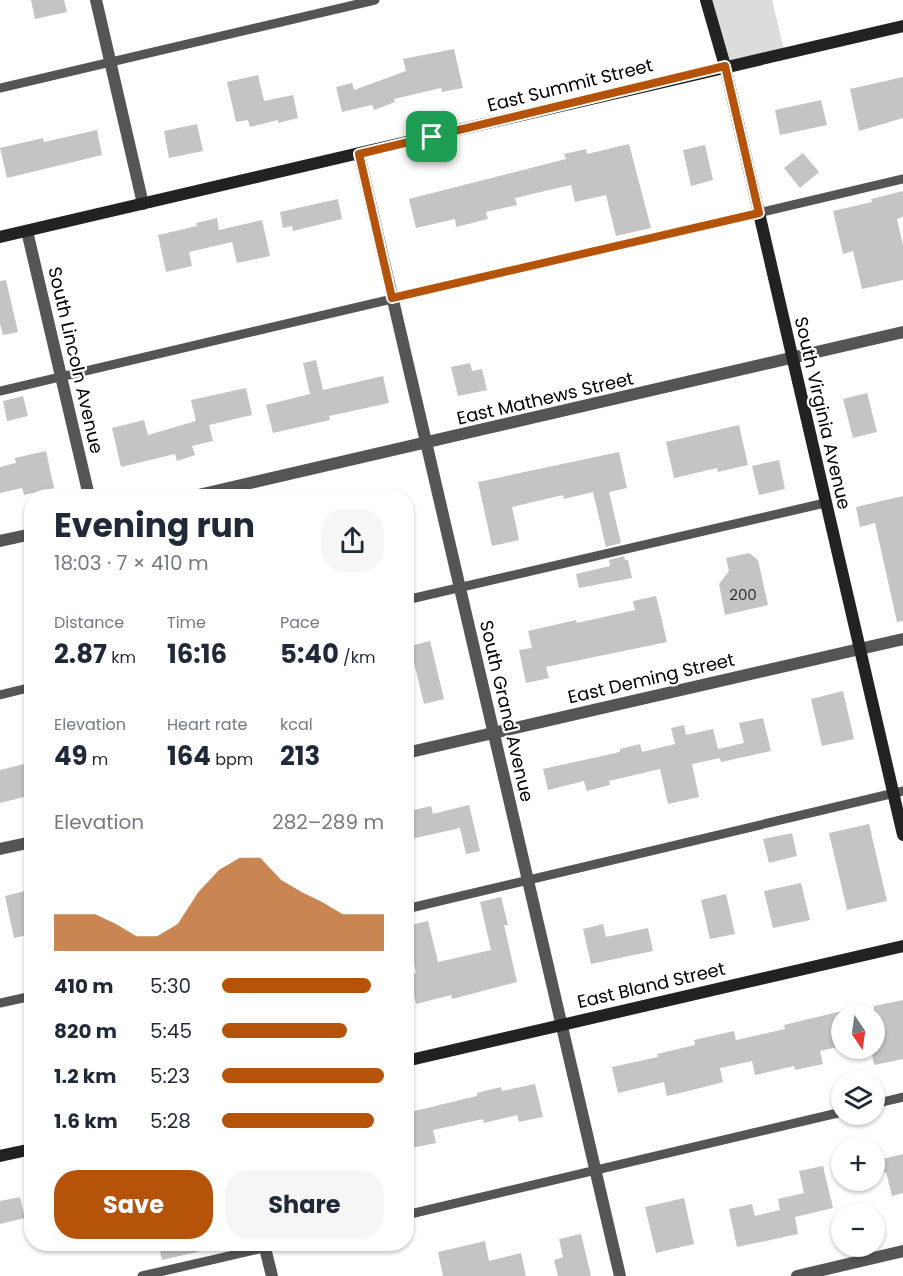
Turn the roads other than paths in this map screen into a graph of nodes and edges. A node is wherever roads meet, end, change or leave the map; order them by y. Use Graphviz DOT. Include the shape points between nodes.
graph roads {
  1 [pos="96,0"];
  2 [pos="375,0"];
  3 [pos="706,0"];
  4 [pos="903,26"];
  5 [pos="110,63"];
  6 [pos="725,66"];
  7 [pos="0,88"];
  8 [pos="359,154"];
  9 [pos="903,179"];
  10 [pos="143,204"];
  11 [pos="759,213"];
  12 [pos="27,231"];
  13 [pos="0,237"];
  14 [pos="392,298"];
  15 [pos="903,332"];
  16 [pos="792,358"];
  17 [pos="61,376"];
  18 [pos="0,390"];
  19 [pos="426,444"];
  20 [pos="87,489"];
  21 [pos="225,489"];
  22 [pos="825,503"];
  23 [pos="24,536"];
  24 [pos="0,542"];
  25 [pos="459,587"];
  26 [pos="414,598"];
  27 [pos="903,639"];
  28 [pos="859,649"];
  29 [pos="24,689"];
  30 [pos="0,695"];
  31 [pos="493,732"];
  32 [pos="414,751"];
  33 [pos="898,792"];
  34 [pos="903,835"];
  35 [pos="24,844"];
  36 [pos="0,849"];
  37 [pos="528,881"];
  38 [pos="414,907"];
  39 [pos="903,946"];
  40 [pos="24,998"];
  41 [pos="0,1003"];
  42 [pos="561,1024"];
  43 [pos="414,1059"];
  44 [pos="903,1097"];
  45 [pos="885,1101"];
  46 [pos="831,1115"];
  47 [pos="24,1151"];
  48 [pos="0,1156"];
  49 [pos="595,1171"];
  50 [pos="414,1213"];
  51 [pos="241,1251"];
  52 [pos="266,1251"];
  53 [pos="903,1251"];
  54 [pos="142,1276"];
  55 [pos="272,1276"];
  56 [pos="620,1276"];
  57 [pos="797,1276"];
  1 -- 5 [label="street"];
  2 -- 5 [label="lane"];
  3 -- 6 [label="street, South Virginia Avenue"];
  4 -- 6 [label="street, East Summit Street"];
  5 -- 7 [label="lane"];
  5 -- 10 [label="street"];
  6 -- 8 [label="street, East Summit Street"];
  6 -- 11 [label="street, South Virginia Avenue"];
  8 -- 10 [label="street, East Summit Street"];
  8 -- 14 [label="street, South Grand Avenue"];
  9 -- 11 [label="lane"];
  10 -- 12 [label="street, East Summit Street"];
  11 -- 14 [label="lane"];
  11 -- 16 [label="street, South Virginia Avenue"];
  12 -- 13 [label="street, East Summit Street"];
  12 -- 17 [label="street, South Lincoln Avenue"];
  14 -- 17 [label="lane"];
  14 -- 19 [label="street, South Grand Avenue"];
  15 -- 16 [label="street, East Mathews Street"];
  16 -- 19 [label="street, East Mathews Street"];
  16 -- 22 [label="street, South Virginia Avenue"];
  17 -- 18 [label="lane"];
  17 -- 20 [label="street, South Lincoln Avenue"];
  19 -- 21 [label="street, East Mathews Street"];
  19 -- 25 [label="street, South Grand Avenue"];
  22 -- 25 [label="lane"];
  22 -- 28 [label="street, South Virginia Avenue"];
  23 -- 24 [label="street"];
  25 -- 26 [label="lane"];
  25 -- 31 [label="street, South Grand Avenue"];
  27 -- 28 [label="street, East Deming Street"];
  28 -- 31 [label="street, East Deming Street"];
  28 -- 33 [label="street, South Virginia Avenue"];
  29 -- 30 [label="lane"];
  31 -- 32 [label="street, East Deming Street"];
  31 -- 37 [label="street, South Grand Avenue"];
  33 -- 34 [label="street, South Virginia Avenue"];
  33 -- 37 [label="lane"];
  35 -- 36 [label="street"];
  37 -- 38 [label="lane"];
  37 -- 42 [label="street, South Grand Avenue"];
  39 -- 42 [label="street, East Bland Street"];
  40 -- 41 [label="lane"];
  42 -- 43 [label="street, East Bland Street"];
  42 -- 49 [label="street, South Grand Avenue"];
  44 -- 45 [label="lane"];
  46 -- 49 [label="lane"];
  47 -- 48 [label="street"];
  49 -- 50 [label="lane"];
  49 -- 56 [label="street, South Grand Avenue"];
  51 -- 54 [label="lane"];
  52 -- 55 [label="street"];
  53 -- 57 [label="street"];
}
